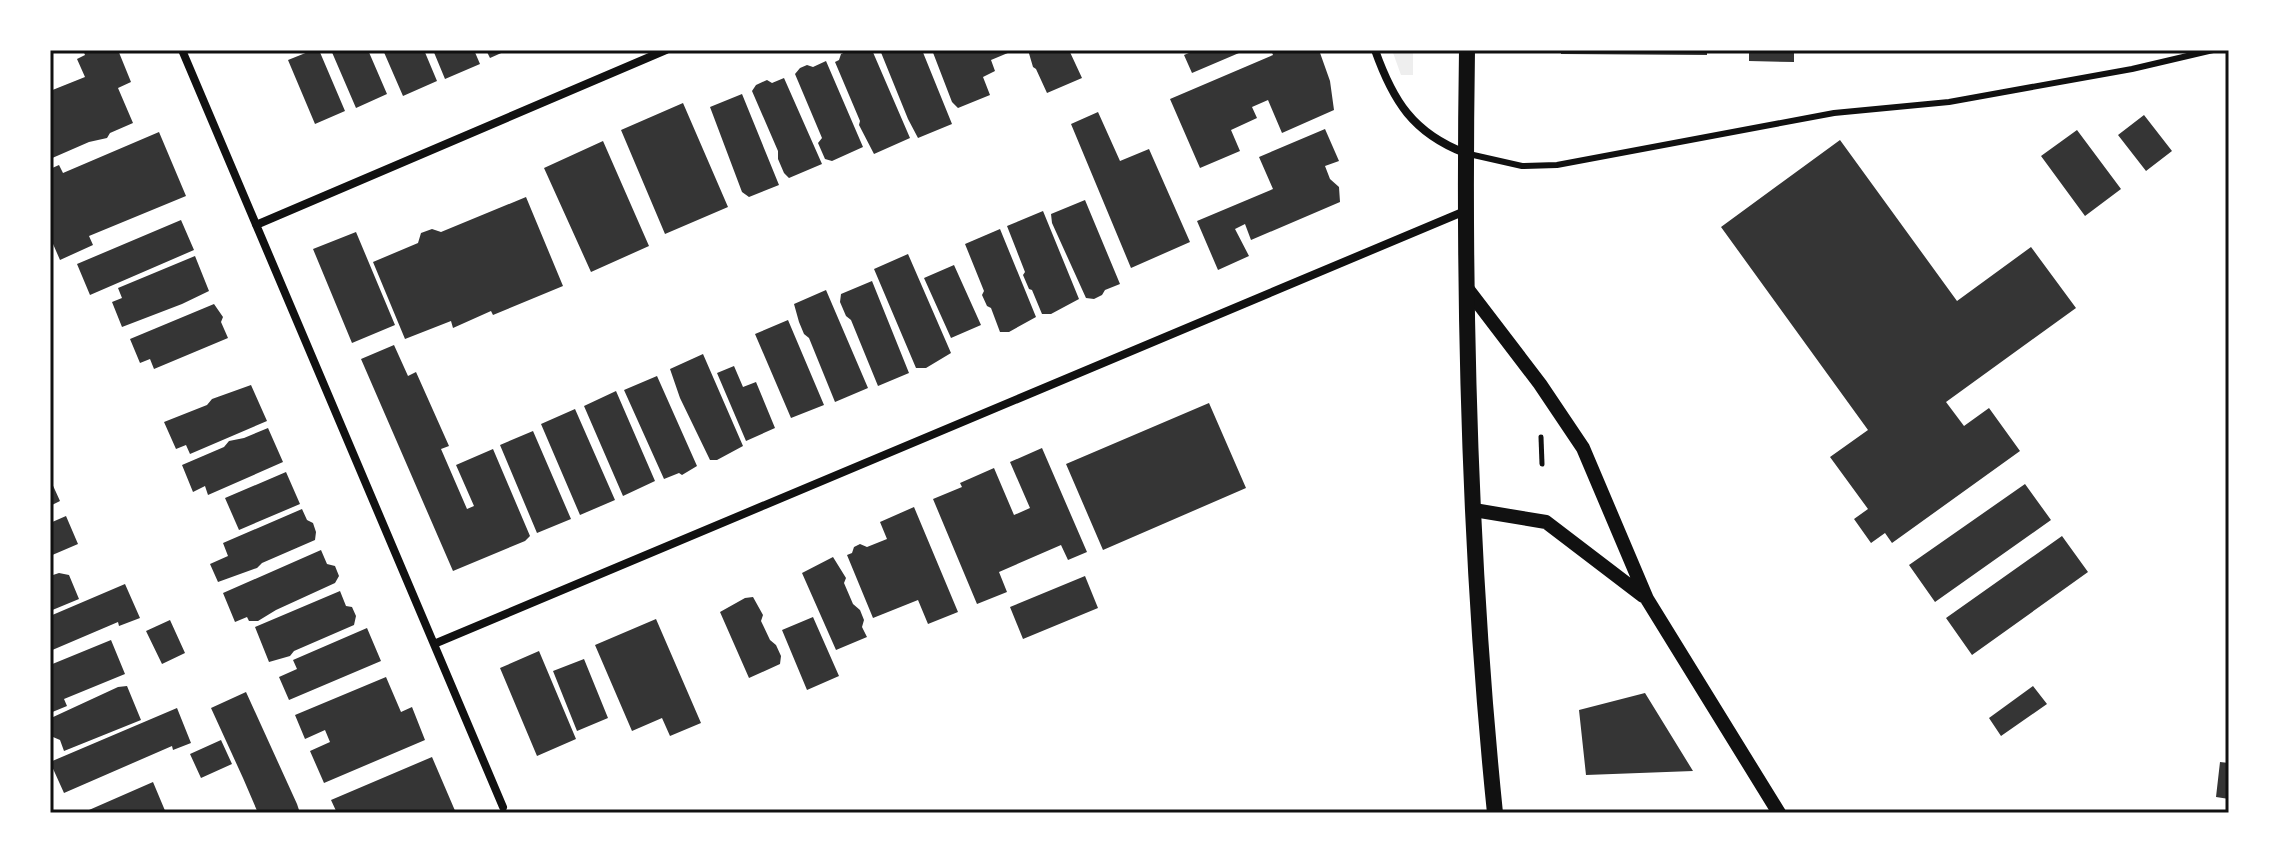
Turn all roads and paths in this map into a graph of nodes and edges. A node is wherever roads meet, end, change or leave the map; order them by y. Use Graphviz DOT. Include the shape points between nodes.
graph roads {
  1 [pos="182,50"];
  2 [pos="666,50"];
  3 [pos="1375,50"];
  4 [pos="1467,50"];
  5 [pos="2213,50"];
  6 [pos="1465,153"];
  7 [pos="1465,211"];
  8 [pos="256,225"];
  9 [pos="1466,287"];
  10 [pos="1474,510"];
  11 [pos="1647,599"];
  12 [pos="434,644"];
  13 [pos="503,807"];
  14 [pos="1495,813"];
  15 [pos="1779,813"];
  1 -- 8 [label="street"];
  2 -- 8 [label="street"];
  3 -- 6 [label="street" via="1404,112 1432,136"];
  4 -- 6 [label="main road"];
  5 -- 6 [label="lane" via="1949,102 1834,113 1557,165 1522,166"];
  6 -- 7 [label="main road"];
  7 -- 9 [label="main road"];
  7 -- 12 [label="street"];
  8 -- 12 [label="street"];
  9 -- 10 [label="main road"];
  9 -- 11 [label="street" via="1583,448"];
  10 -- 11 [label="street" via="1546,522"];
  10 -- 14 [label="main road"];
  11 -- 15 [label="street"];
  12 -- 13 [label="street"];
}
